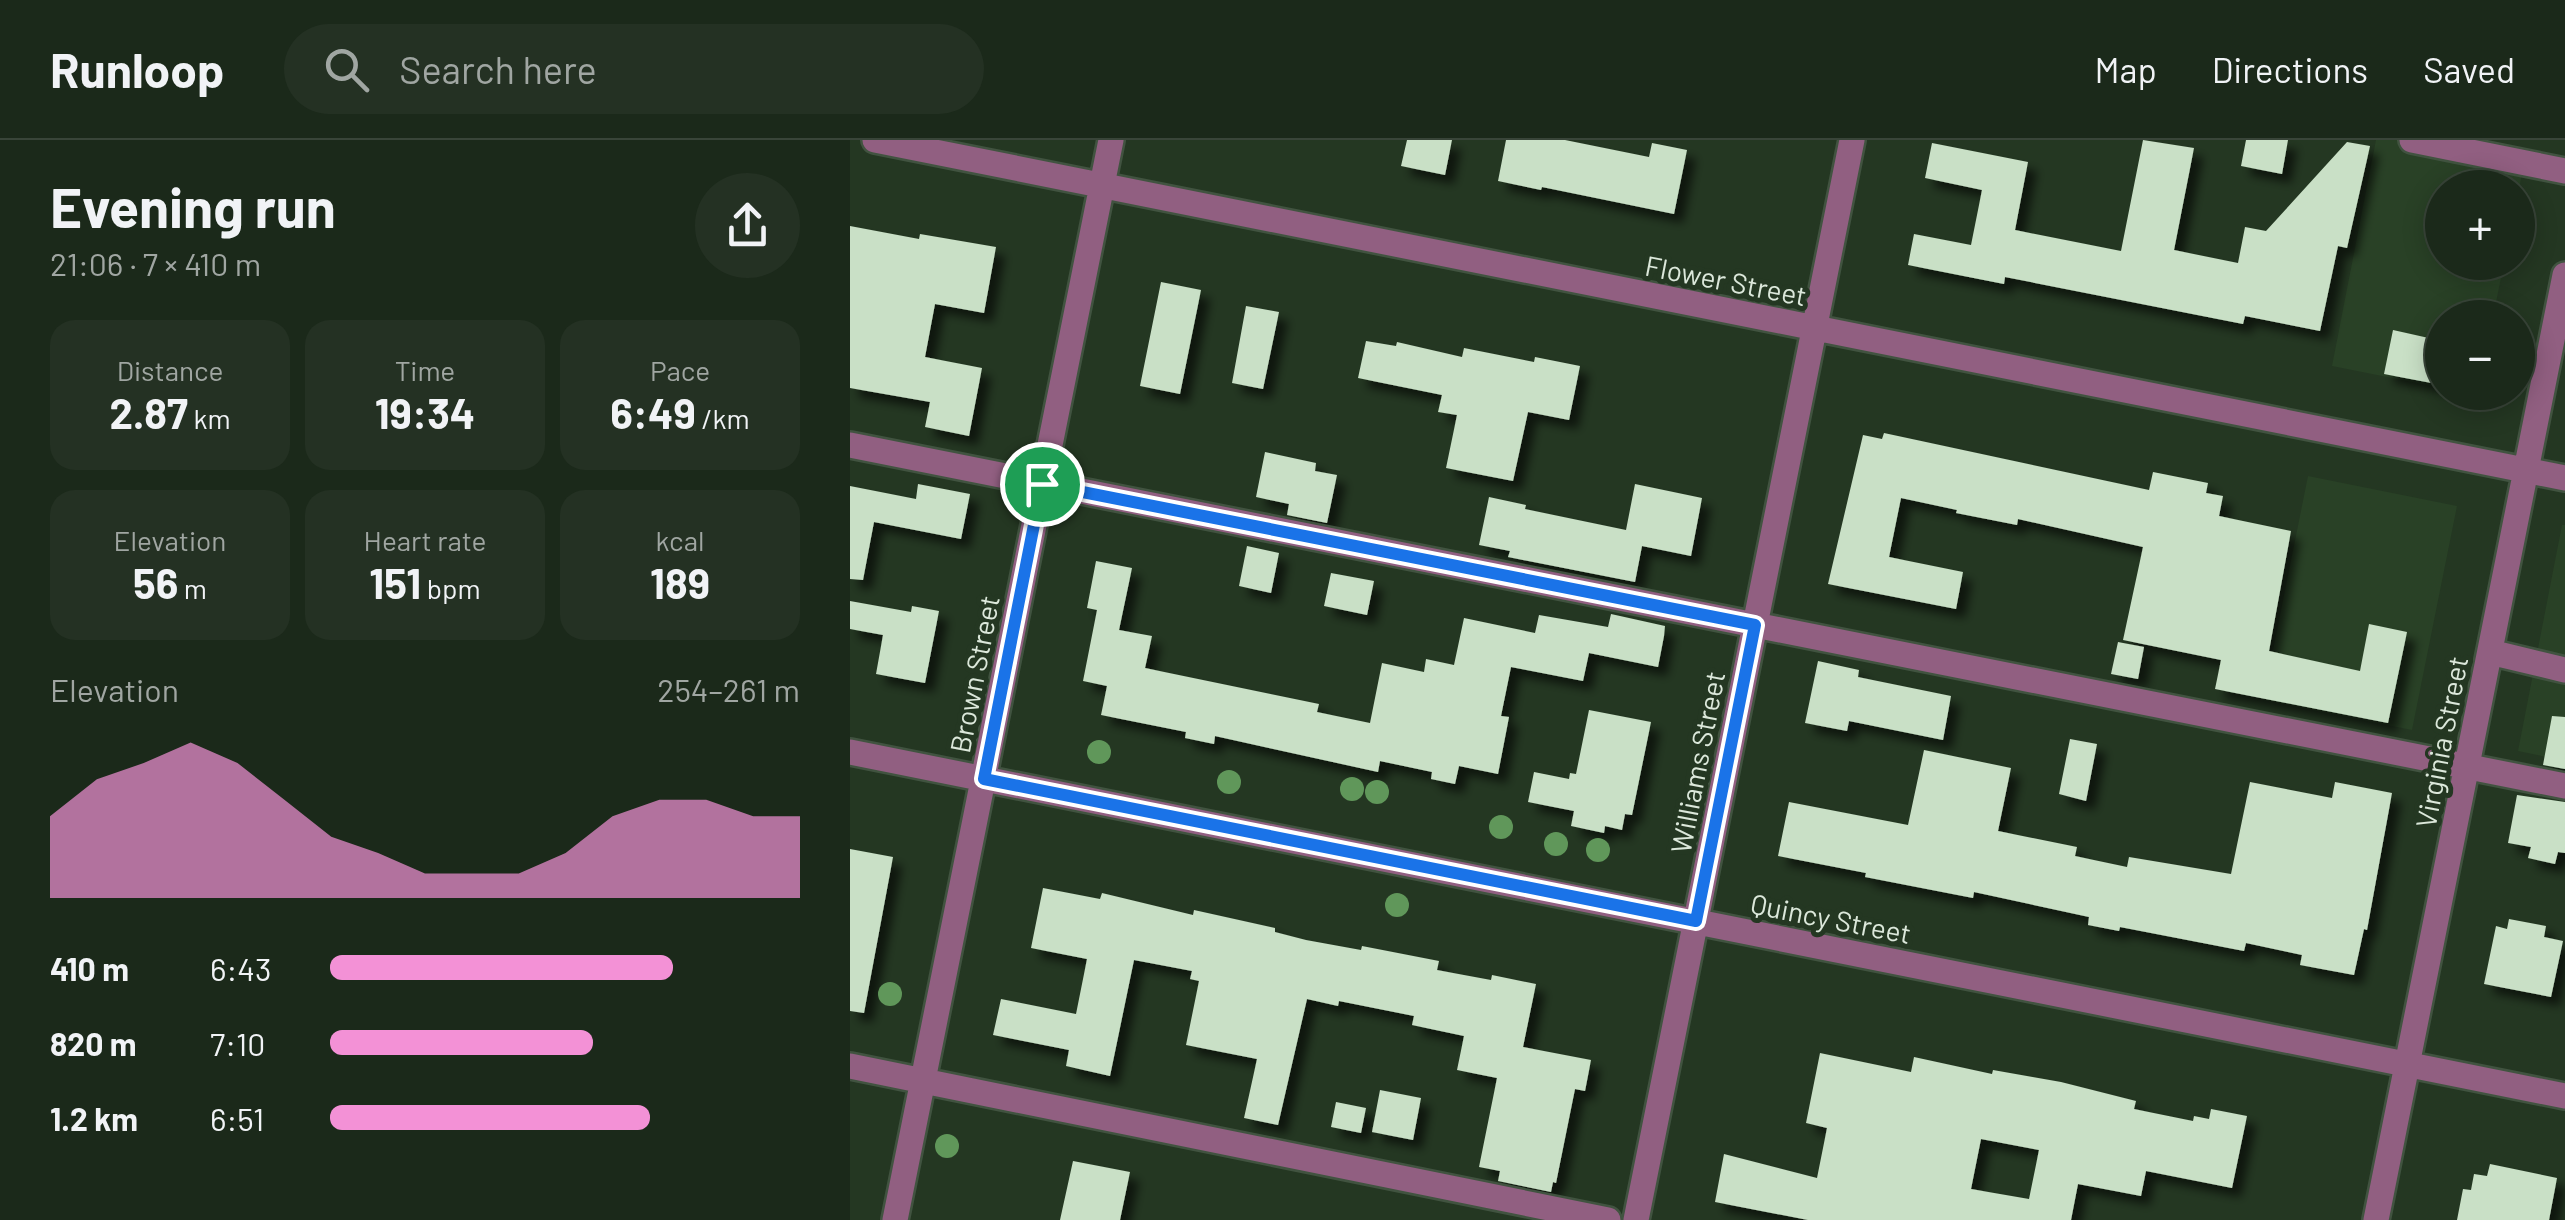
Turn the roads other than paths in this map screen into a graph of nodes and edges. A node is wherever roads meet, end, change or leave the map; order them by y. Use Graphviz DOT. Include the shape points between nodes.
graph roads {
  1 [pos="874,140"];
  2 [pos="1111,140"];
  3 [pos="1852,140"];
  4 [pos="2412,140"];
  5 [pos="2565,171"];
  6 [pos="1102,186"];
  7 [pos="2565,275"];
  8 [pos="1814,328"];
  9 [pos="850,445"];
  10 [pos="2526,470"];
  11 [pos="2565,478"];
  12 [pos="1042,484"];
  13 [pos="1755,625"];
  14 [pos="2490,652"];
  15 [pos="2565,670"];
  16 [pos="850,752"];
  17 [pos="2467,764"];
  18 [pos="984,779"];
  19 [pos="2565,786"];
  20 [pos="1696,921"];
  21 [pos="2408,1064"];
  22 [pos="850,1066"];
  23 [pos="923,1080"];
  24 [pos="2565,1096"];
  25 [pos="895,1220"];
  26 [pos="1608,1220"];
  27 [pos="1636,1220"];
  28 [pos="2376,1220"];
  1 -- 6 [label="street, Flower Street"];
  2 -- 6 [label="street, Brown Street"];
  3 -- 8 [label="street, Williams Street"];
  4 -- 5 [label="street"];
  6 -- 8 [label="street, Flower Street"];
  6 -- 12 [label="street, Brown Street"];
  7 -- 10 [label="street, Virginia Street"];
  8 -- 10 [label="street, Flower Street"];
  8 -- 13 [label="street, Williams Street"];
  9 -- 12 [label="street"];
  10 -- 11 [label="street, Flower Street"];
  10 -- 14 [label="street, Virginia Street"];
  12 -- 13 [label="street"];
  12 -- 18 [label="street, Brown Street"];
  13 -- 17 [label="street"];
  13 -- 20 [label="street, Williams Street"];
  14 -- 15 [label="street"];
  14 -- 17 [label="street, Virginia Street"];
  16 -- 18 [label="street, Quincy Street"];
  17 -- 19 [label="street"];
  17 -- 21 [label="street, Virginia Street"];
  18 -- 20 [label="street, Quincy Street"];
  18 -- 23 [label="street, Brown Street"];
  20 -- 21 [label="street, Quincy Street"];
  20 -- 27 [label="street, Williams Street"];
  21 -- 24 [label="street, Quincy Street"];
  21 -- 28 [label="street, Virginia Street"];
  22 -- 23 [label="street"];
  23 -- 25 [label="street, Brown Street"];
  23 -- 26 [label="street"];
}
